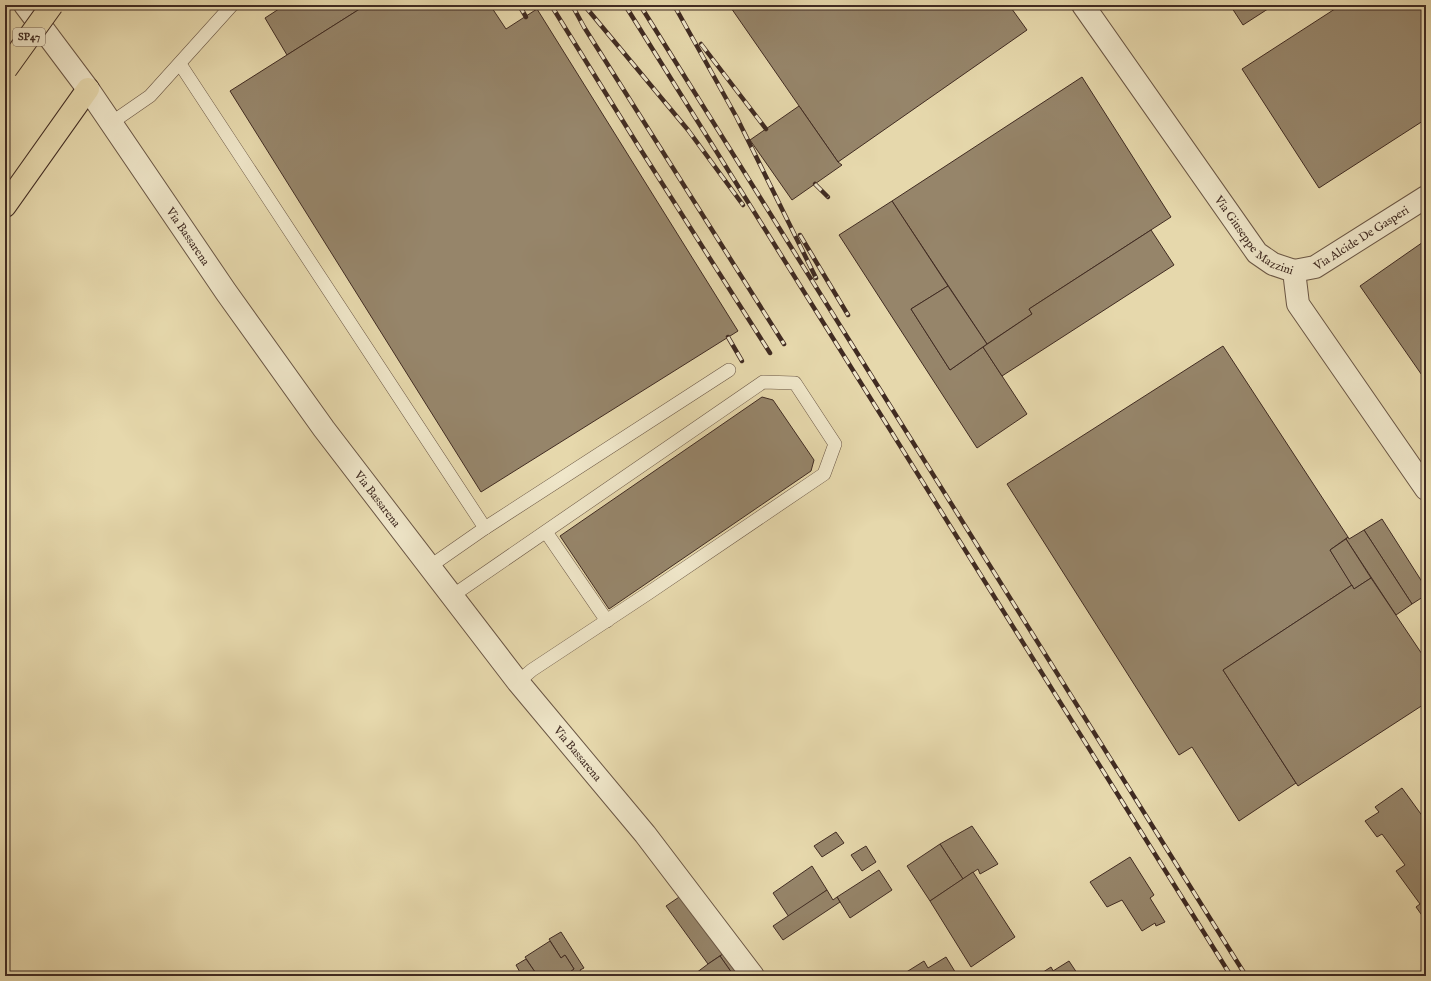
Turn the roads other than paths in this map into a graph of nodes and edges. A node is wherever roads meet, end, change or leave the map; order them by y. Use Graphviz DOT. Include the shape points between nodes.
graph roads {
  1 [pos="26,5"];
  2 [pos="52,5"];
  3 [pos="232,5"];
  4 [pos="1083,5"];
  5 [pos="180,64"];
  6 [pos="5,70"];
  7 [pos="88,89"];
  8 [pos="111,123"];
  9 [pos="1426,197"];
  10 [pos="5,206"];
  11 [pos="1294,271"];
  12 [pos="730,370"];
  13 [pos="1426,489"];
  14 [pos="485,528"];
  15 [pos="546,532"];
  16 [pos="429,567"];
  17 [pos="452,596"];
  18 [pos="606,621"];
  19 [pos="518,682"];
  20 [pos="753,976"];
  1 -- 7 [label="street, Via Bassarena"];
  2 -- 6 [label="main road, SP47, bridge"];
  3 -- 5 [label="lane"];
  4 -- 11 [label="street, Via Giuseppe Mazzini" via="1258,253 1273,264"];
  5 -- 8 [label="lane" via="150,96"];
  5 -- 14 [label="lane"];
  7 -- 8 [label="street, Via Bassarena"];
  7 -- 10 [label="main road"];
  8 -- 16 [label="street, Via Bassarena" via="315,417"];
  9 -- 11 [label="street, Via Alcide De Gasperi" via="1315,267"];
  11 -- 13 [label="street, Via Giuseppe Mazzini" via="1298,304"];
  12 -- 14 [label="lane"];
  14 -- 16 [label="lane"];
  15 -- 17 [label="lane"];
  15 -- 18 [label="lane"];
  15 -- 18 [label="lane" via="763,382 795,383 835,444 824,474"];
  16 -- 17 [label="street, Via Bassarena"];
  17 -- 19 [label="street, Via Bassarena"];
  18 -- 19 [label="lane"];
  19 -- 20 [label="street, Via Bassarena" via="645,834"];
}
